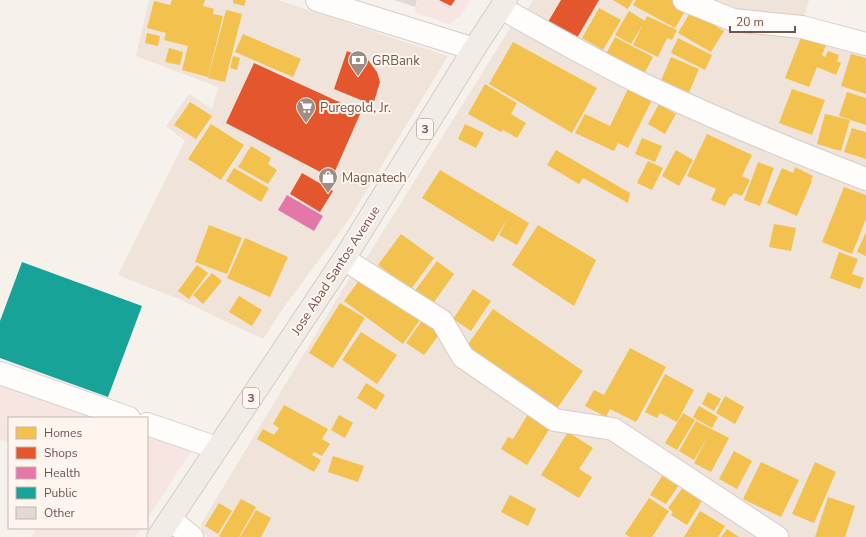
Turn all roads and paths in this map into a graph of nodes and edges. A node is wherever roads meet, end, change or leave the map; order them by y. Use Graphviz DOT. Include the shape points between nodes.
graph roads {
  1 [pos="317,0"];
  2 [pos="684,0"];
  3 [pos="504,4"];
  4 [pos="866,44"];
  5 [pos="474,49"];
  6 [pos="866,180"];
  7 [pos="344,258"];
  8 [pos="0,374"];
  9 [pos="126,417"];
  10 [pos="148,424"];
  11 [pos="217,448"];
  12 [pos="170,519"];
  13 [pos="158,537"];
  14 [pos="192,537"];
  15 [pos="777,537"];
  1 -- 5 [label="street"];
  2 -- 4 [label="street" via="733,20 802,27"];
  3 -- 5 [label="main road, Jose Abad Santos Avenue / 3"];
  3 -- 6 [label="street" via="593,58 657,91"];
  5 -- 7 [label="main road, Jose Abad Santos Avenue / 3"];
  7 -- 11 [label="main road, Jose Abad Santos Avenue / 3"];
  7 -- 15 [label="street" via="442,321 463,357 555,420 613,429"];
  8 -- 9 [label="street"];
  10 -- 11 [label="street"];
  11 -- 12 [label="main road, Jose Abad Santos Avenue / 3"];
  12 -- 13 [label="main road, Jose Abad Santos Avenue / 3"];
  12 -- 14 [label="street"];
}
